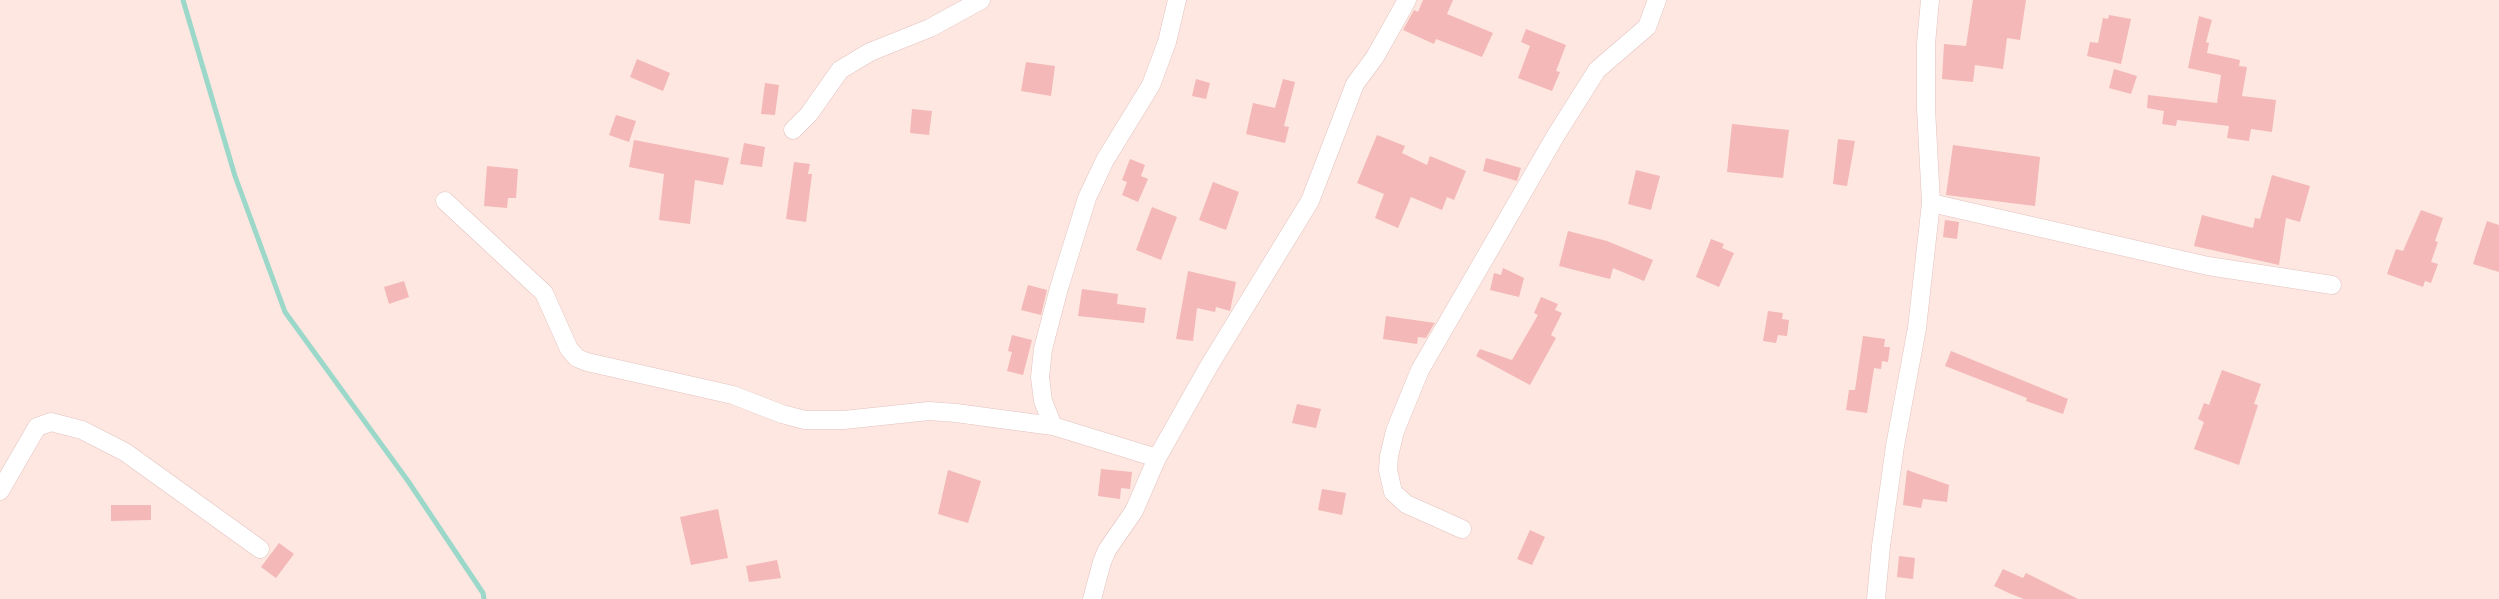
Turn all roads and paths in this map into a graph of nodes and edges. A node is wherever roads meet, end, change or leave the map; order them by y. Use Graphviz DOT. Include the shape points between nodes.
graph roads {
  1 [pos="982,0"];
  2 [pos="1177,0"];
  3 [pos="1406,0"];
  4 [pos="1657,0"];
  5 [pos="1930,0"];
  6 [pos="793,130"];
  7 [pos="445,201"];
  8 [pos="1931,203"];
  9 [pos="2332,286"];
  10 [pos="1053,426"];
  11 [pos="1157,458"];
  12 [pos="0,491"];
  13 [pos="1462,529"];
  14 [pos="260,549"];
  15 [pos="1092,599"];
  16 [pos="1876,599"];
  1 -- 6 [label="street" via="930,28 870,52 840,70 809,114"];
  2 -- 10 [label="street" via="1167,42 1151,85 1105,160 1087,198 1059,288 1043,349 1040,377 1043,401"];
  3 -- 11 [label="street" via="1375,57 1355,84 1310,201"];
  4 -- 13 [label="street" via="1647,27 1597,70 1556,135 1420,370 1395,431 1388,456 1393,492 1406,504"];
  5 -- 8 [label="street" via="1926,108"];
  7 -- 10 [label="street" via="544,293 569,349 577,358 587,362 733,395 805,420 844,420 929,411"];
  8 -- 9 [label="street" via="2208,266"];
  8 -- 16 [label="street"];
  10 -- 11 [label="street"];
  11 -- 15 [label="street" via="1134,511 1102,562"];
  12 -- 14 [label="street" via="37,427 51,422 82,430 125,452"];
}
